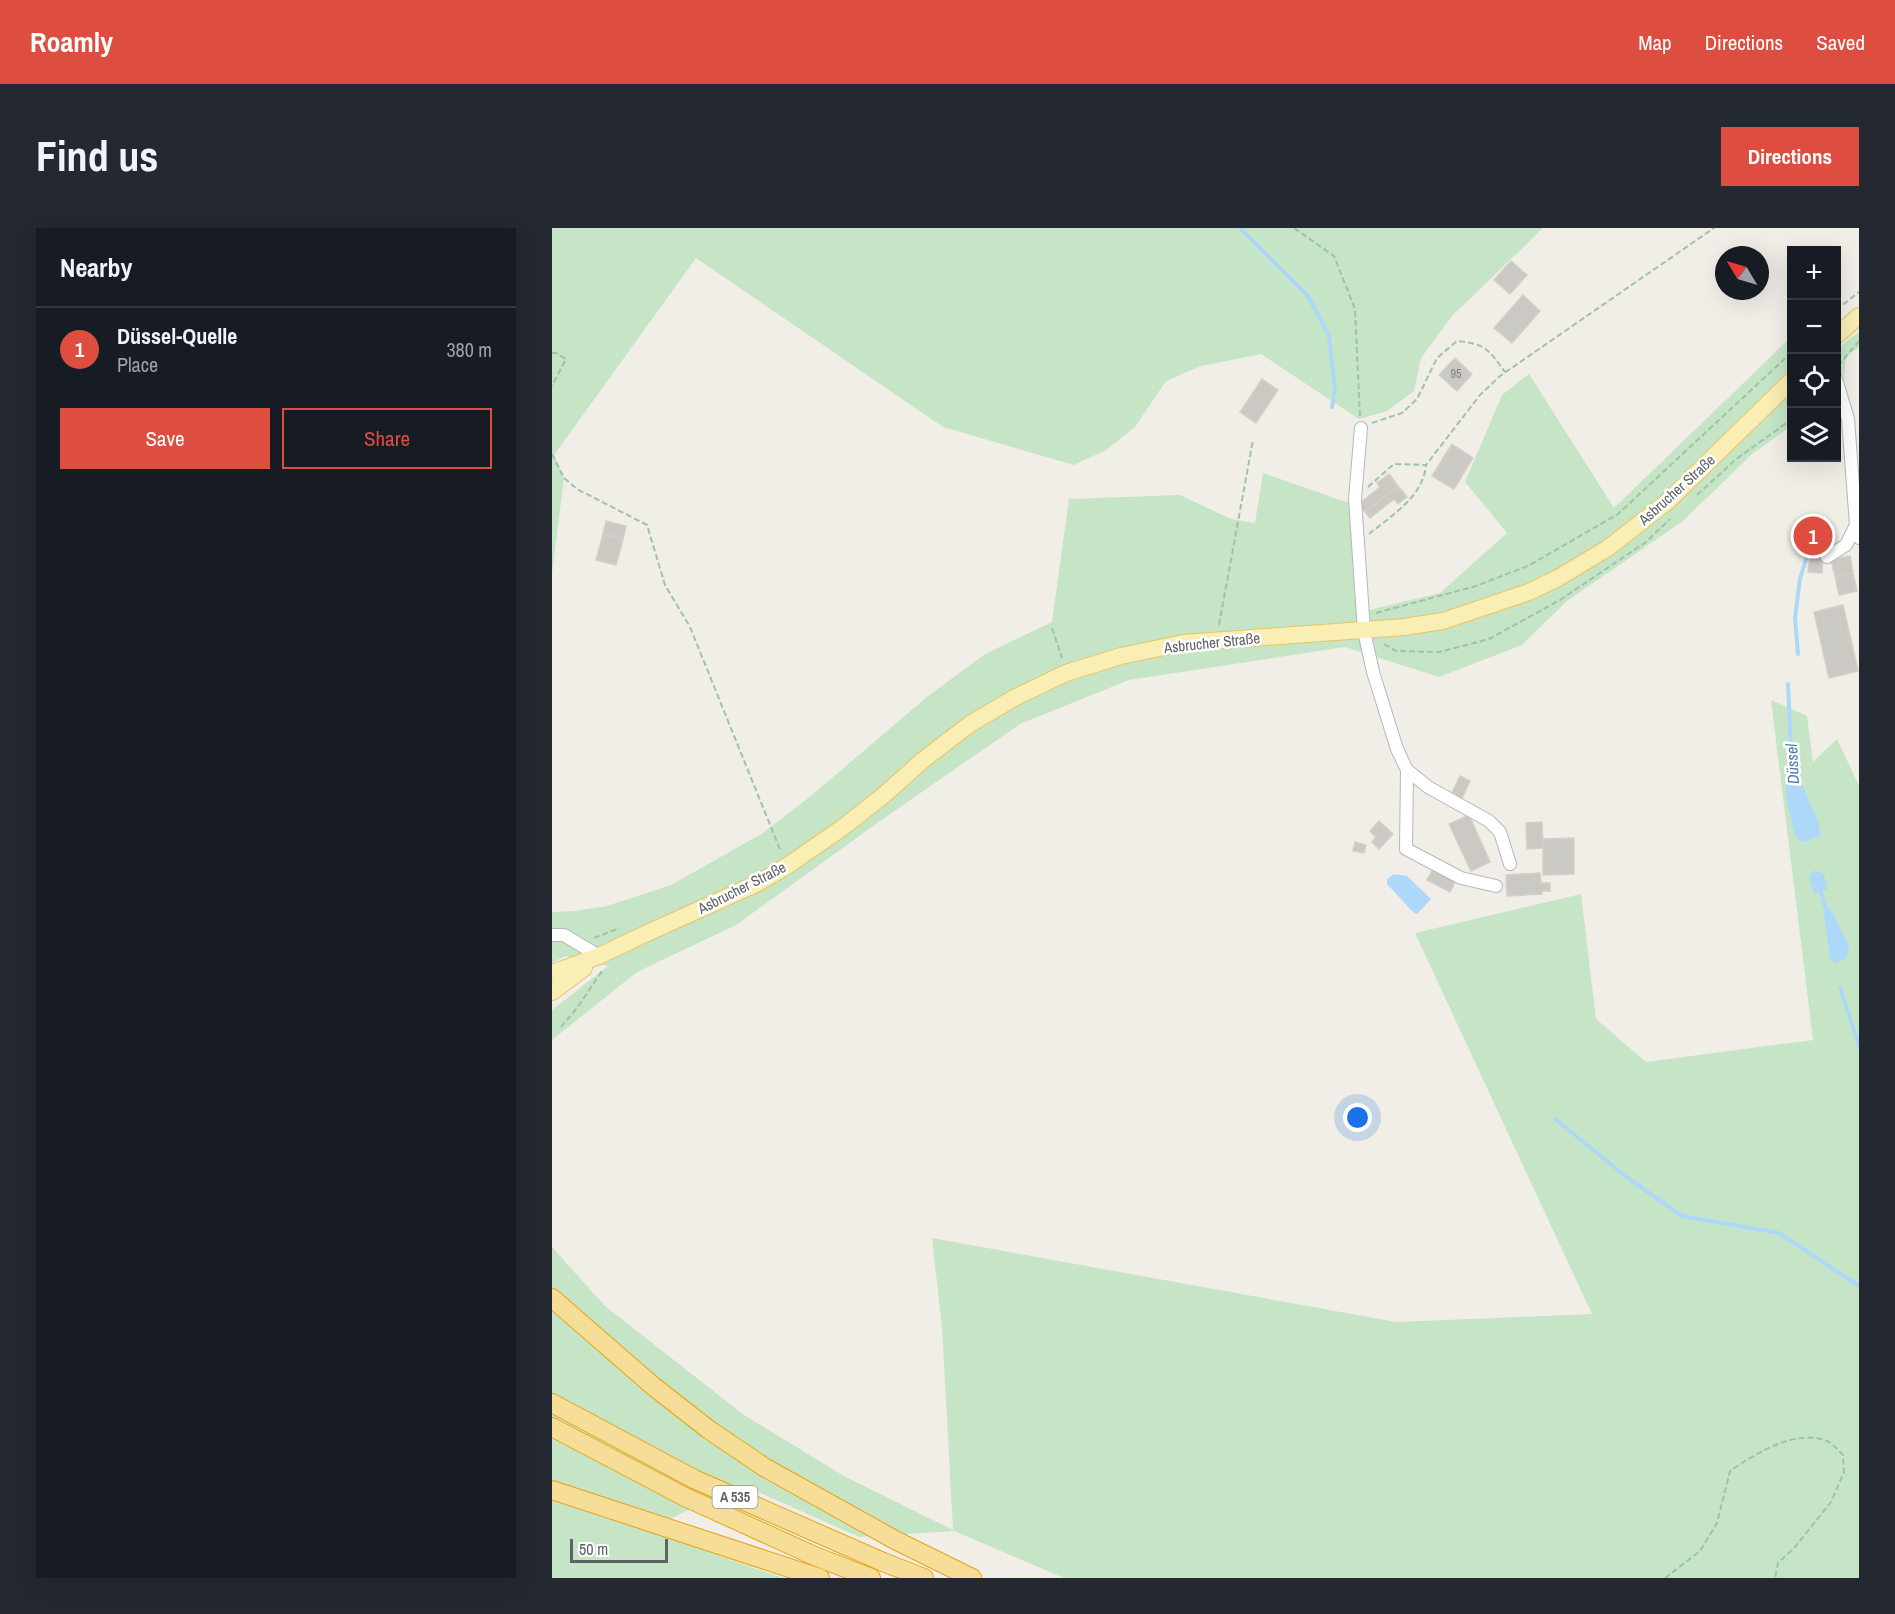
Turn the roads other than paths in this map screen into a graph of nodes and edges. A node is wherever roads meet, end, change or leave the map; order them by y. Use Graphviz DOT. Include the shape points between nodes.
graph roads {
  1 [pos="1859,316"];
  2 [pos="1841,332"];
  3 [pos="1787,384"];
  4 [pos="1841,396"];
  5 [pos="1361,428"];
  6 [pos="1856,525"];
  7 [pos="1859,538"];
  8 [pos="1827,557"];
  9 [pos="1363,623"];
  10 [pos="1407,770"];
  11 [pos="1510,864"];
  12 [pos="1496,885"];
  13 [pos="552,935"];
  14 [pos="601,965"];
  15 [pos="552,973"];
  16 [pos="552,992"];
  17 [pos="552,1299"];
  18 [pos="552,1403"];
  19 [pos="552,1428"];
  20 [pos="552,1490"];
  21 [pos="820,1578"];
  22 [pos="870,1578"];
  23 [pos="924,1578"];
  24 [pos="972,1578"];
  1 -- 2 [label="main road"];
  3 -- 9 [label="main road, Asbrucher Straße" via="1667,502 1582,564 1529,592 1443,621 1404,627"];
  4 -- 6 [label="street" via="1848,419"];
  5 -- 9 [label="street" via="1354,499"];
  6 -- 7 [label="street"];
  6 -- 8 [label="street" via="1846,545"];
  9 -- 10 [label="street" via="1373,672"];
  9 -- 14 [label="main road, Asbrucher Straße" via="1302,636 1183,643 1066,673 970,724 842,828 787,866 645,934"];
  10 -- 11 [label="street" via="1428,787 1489,821 1500,832"];
  10 -- 12 [label="street" via="1406,849 1461,878"];
  13 -- 14 [label="street" via="564,935"];
  14 -- 15 [label="main road, Asbrucher Straße"];
  14 -- 16 [label="main road, Asbrucher Straße"];
  17 -- 24 [label="highway" via="653,1386 764,1467"];
  18 -- 23 [label="highway, A 535" via="694,1479"];
  19 -- 22 [label="highway, A 535" via="685,1497"];
  20 -- 21 [label="highway"];
}
